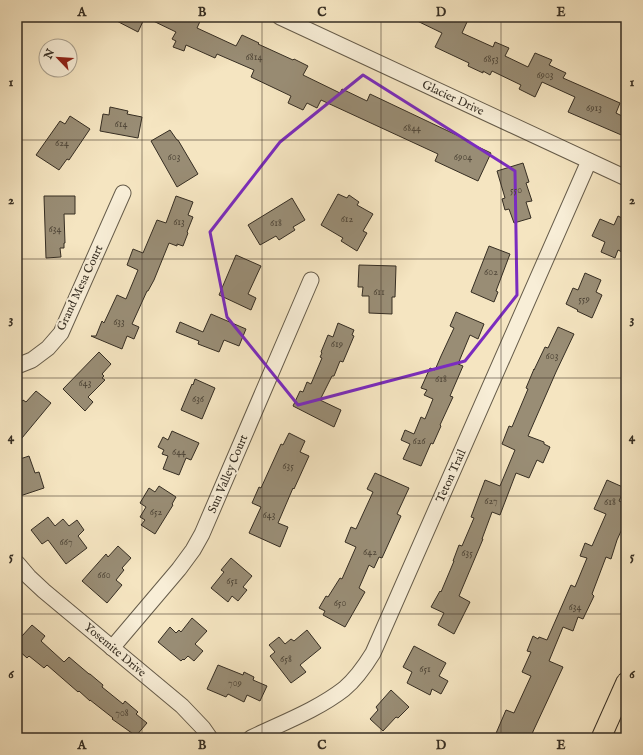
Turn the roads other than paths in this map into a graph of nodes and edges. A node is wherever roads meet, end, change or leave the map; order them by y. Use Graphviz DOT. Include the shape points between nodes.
graph roads {
  1 [pos="280,17"];
  2 [pos="589,161"];
  3 [pos="626,178"];
  4 [pos="123,193"];
  5 [pos="311,280"];
  6 [pos="17,366"];
  7 [pos="17,564"];
  8 [pos="112,648"];
  9 [pos="626,682"];
  10 [pos="210,738"];
  11 [pos="251,738"];
  12 [pos="601,738"];
  1 -- 2 [label="street, Glacier Drive"];
  2 -- 3 [label="street, Glacier Drive"];
  2 -- 11 [label="street, Teton Trail" via="374,653 345,688 324,703"];
  4 -- 6 [label="street, Grand Mesa Court" via="61,333 48,348 32,360"];
  5 -- 8 [label="street, Sun Valley Court" via="202,534 179,569"];
  7 -- 8 [label="street, Yosemite Drive" via="44,591"];
  8 -- 10 [label="street, Yosemite Drive" via="191,715"];
  9 -- 12 [label="main road"];
}
